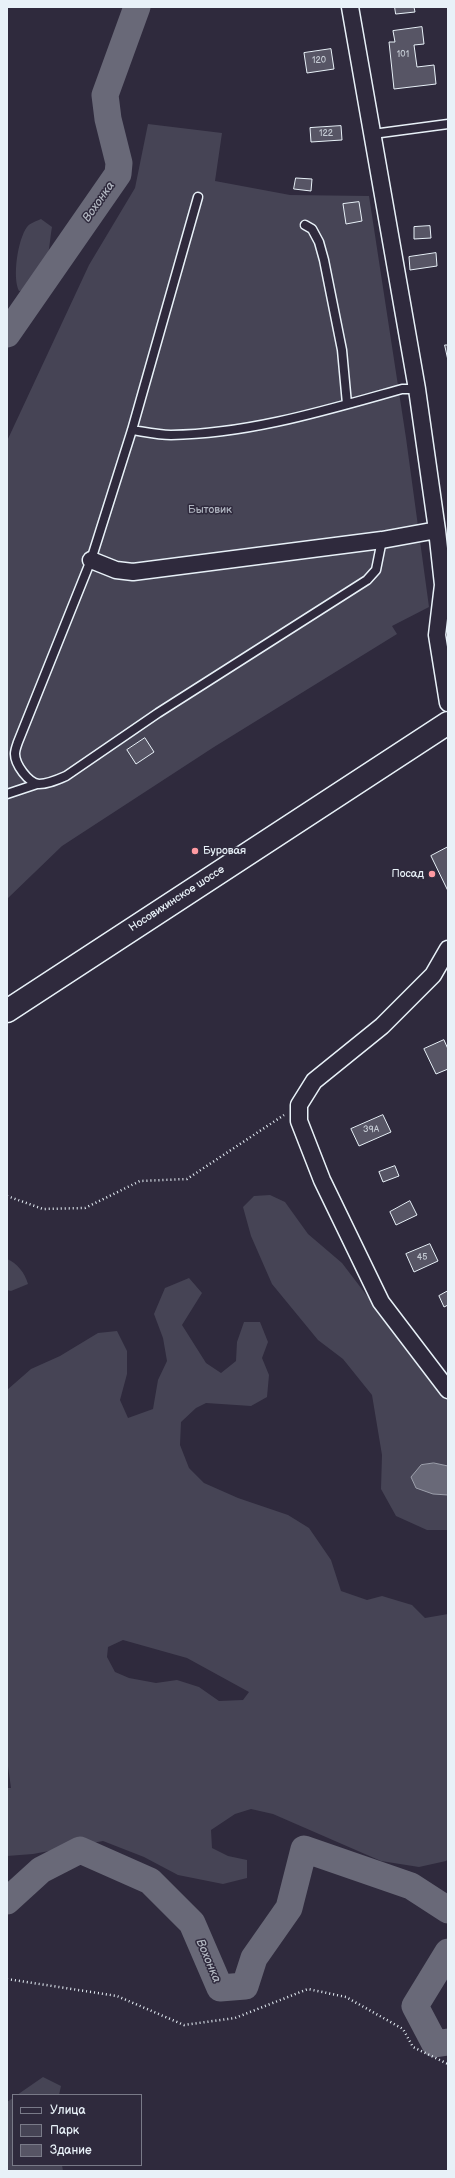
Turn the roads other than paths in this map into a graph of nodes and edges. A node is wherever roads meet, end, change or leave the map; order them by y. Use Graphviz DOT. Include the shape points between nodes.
graph roads {
  1 [pos="350,7"];
  2 [pos="448,124"];
  3 [pos="373,134"];
  4 [pos="198,197"];
  5 [pos="305,225"];
  6 [pos="417,389"];
  7 [pos="347,404"];
  8 [pos="132,430"];
  9 [pos="437,530"];
  10 [pos="382,540"];
  11 [pos="91,560"];
  12 [pos="448,703"];
  13 [pos="448,723"];
  14 [pos="37,784"];
  15 [pos="7,794"];
  16 [pos="448,949"];
  17 [pos="7,1011"];
  18 [pos="448,1390"];
  1 -- 3 [label="street"];
  2 -- 3 [label="lane"];
  3 -- 6 [label="street"];
  4 -- 8 [label="lane"];
  5 -- 7 [label="lane" via="312,230 319,242 324,260 342,350"];
  6 -- 7 [label="lane" via="402,389"];
  6 -- 9 [label="street"];
  7 -- 8 [label="lane" via="228,430 170,435"];
  8 -- 11 [label="lane"];
  9 -- 10 [label="street"];
  9 -- 12 [label="street" via="443,585 437,635"];
  10 -- 11 [label="street" via="133,572 116,570"];
  10 -- 14 [label="lane" via="376,570 367,580 158,713 66,776 50,783"];
  11 -- 14 [label="lane" via="18,742 15,755 19,767 28,779"];
  13 -- 17 [label="main road, Носовихинское шоссе"];
  14 -- 15 [label="lane"];
  16 -- 18 [label="street" via="433,975 382,1026 314,1081 299,1105 299,1121 322,1180 382,1302"];
}
